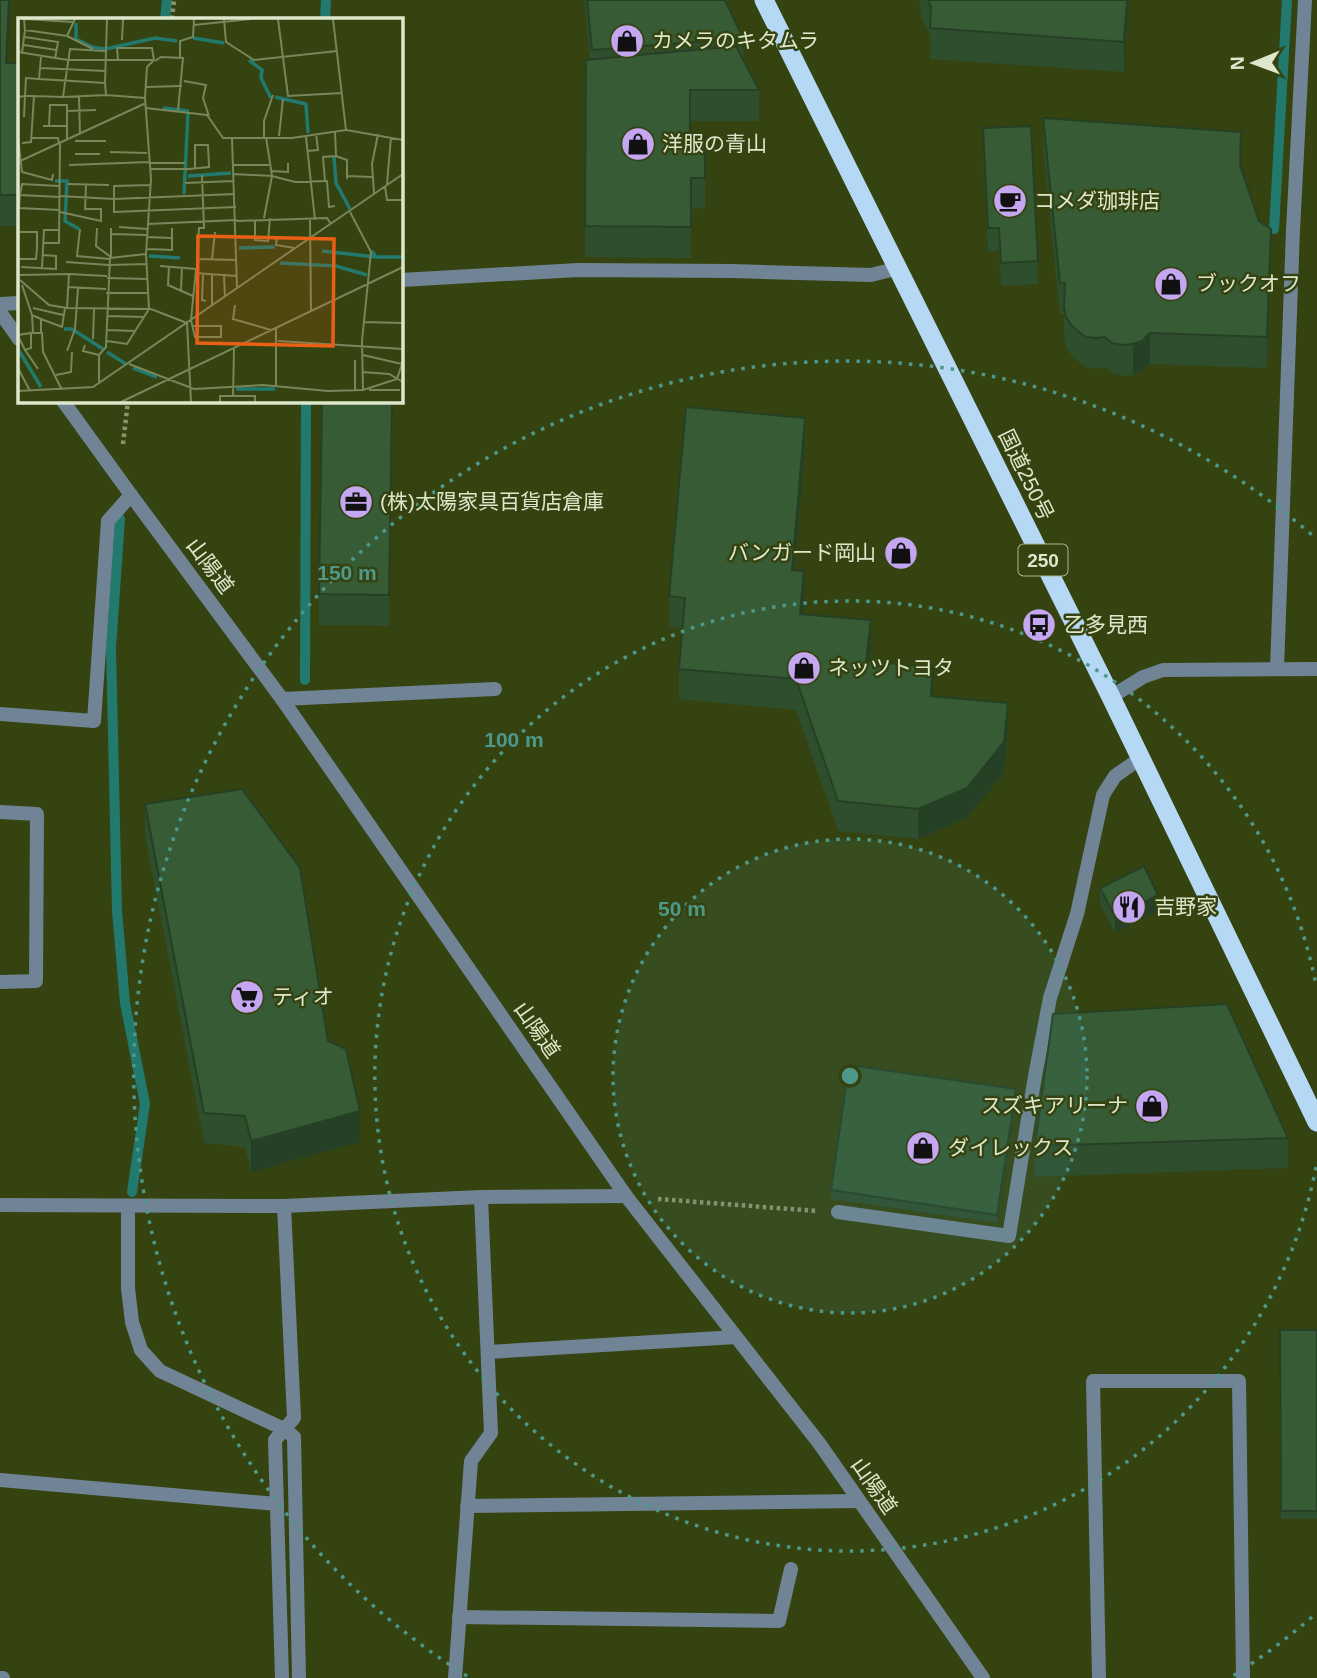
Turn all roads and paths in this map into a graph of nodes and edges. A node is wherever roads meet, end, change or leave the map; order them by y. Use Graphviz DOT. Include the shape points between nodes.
graph roads {
  1 [pos="174,0"];
  2 [pos="764,0"];
  3 [pos="1305,0"];
  4 [pos="172,18"];
  5 [pos="899,268"];
  6 [pos="402,280"];
  7 [pos="18,303"];
  8 [pos="0,304"];
  9 [pos="0,312"];
  10 [pos="18,338"];
  11 [pos="64,402"];
  12 [pos="128,402"];
  13 [pos="120,480"];
  14 [pos="131,495"];
  15 [pos="1277,669"];
  16 [pos="1317,669"];
  17 [pos="495,689"];
  18 [pos="1111,697"];
  19 [pos="282,699"];
  20 [pos="0,714"];
  21 [pos="1141,758"];
  22 [pos="0,812"];
  23 [pos="0,982"];
  24 [pos="1317,1122"];
  25 [pos="626,1196"];
  26 [pos="481,1197"];
  27 [pos="0,1205"];
  28 [pos="128,1206"];
  29 [pos="284,1206"];
  30 [pos="838,1212"];
  31 [pos="736,1337"];
  32 [pos="488,1352"];
  33 [pos="284,1430"];
  34 [pos="0,1480"];
  35 [pos="859,1501"];
  36 [pos="277,1504"];
  37 [pos="467,1506"];
  38 [pos="791,1569"];
  39 [pos="459,1617"];
  40 [pos="282,1678"];
  41 [pos="299,1678"];
  42 [pos="455,1678"];
  43 [pos="983,1678"];
  44 [pos="1098,1678"];
  45 [pos="1244,1678"];
  1 -- 4 [label="path"];
  2 -- 5 [label="highway, 国道250号 / 250"];
  3 -- 15 [label="street"];
  5 -- 6 [label="street" via="871,275 579,270"];
  5 -- 18 [label="highway, 国道250号 / 250"];
  7 -- 8 [label="street"];
  9 -- 10 [label="street"];
  11 -- 13 [label="street, 山陽道"];
  12 -- 13 [label="path"];
  13 -- 14 [label="street, 山陽道"];
  14 -- 19 [label="street, 山陽道"];
  14 -- 20 [label="street" via="108,521 94,721"];
  15 -- 16 [label="street"];
  15 -- 18 [label="street" via="1163,670"];
  17 -- 19 [label="street"];
  18 -- 21 [label="highway, 国道250号 / 250"];
  19 -- 25 [label="street, 山陽道"];
  21 -- 24 [label="highway, 国道250号 / 250"];
  21 -- 30 [label="street" via="1115,776 1103,795 1077,914 1050,999 1009,1236"];
  22 -- 23 [label="street" via="37,814 37,842 36,981"];
  25 -- 26 [label="street"];
  25 -- 30 [label="path"];
  25 -- 31 [label="street, 山陽道"];
  26 -- 29 [label="street"];
  26 -- 32 [label="street"];
  27 -- 28 [label="street"];
  28 -- 29 [label="street"];
  28 -- 33 [label="street" via="128,1288 141,1350 160,1371"];
  29 -- 33 [label="street" via="294,1418"];
  31 -- 32 [label="street"];
  31 -- 35 [label="street, 山陽道"];
  32 -- 37 [label="street" via="491,1433 471,1461"];
  33 -- 36 [label="street" via="275,1440"];
  33 -- 41 [label="street" via="294,1437"];
  34 -- 36 [label="street"];
  35 -- 37 [label="street"];
  35 -- 43 [label="street, 山陽道"];
  36 -- 40 [label="street"];
  37 -- 39 [label="street"];
  38 -- 39 [label="street" via="779,1621"];
  39 -- 42 [label="street"];
  44 -- 45 [label="street" via="1093,1381 1239,1381"];
}
